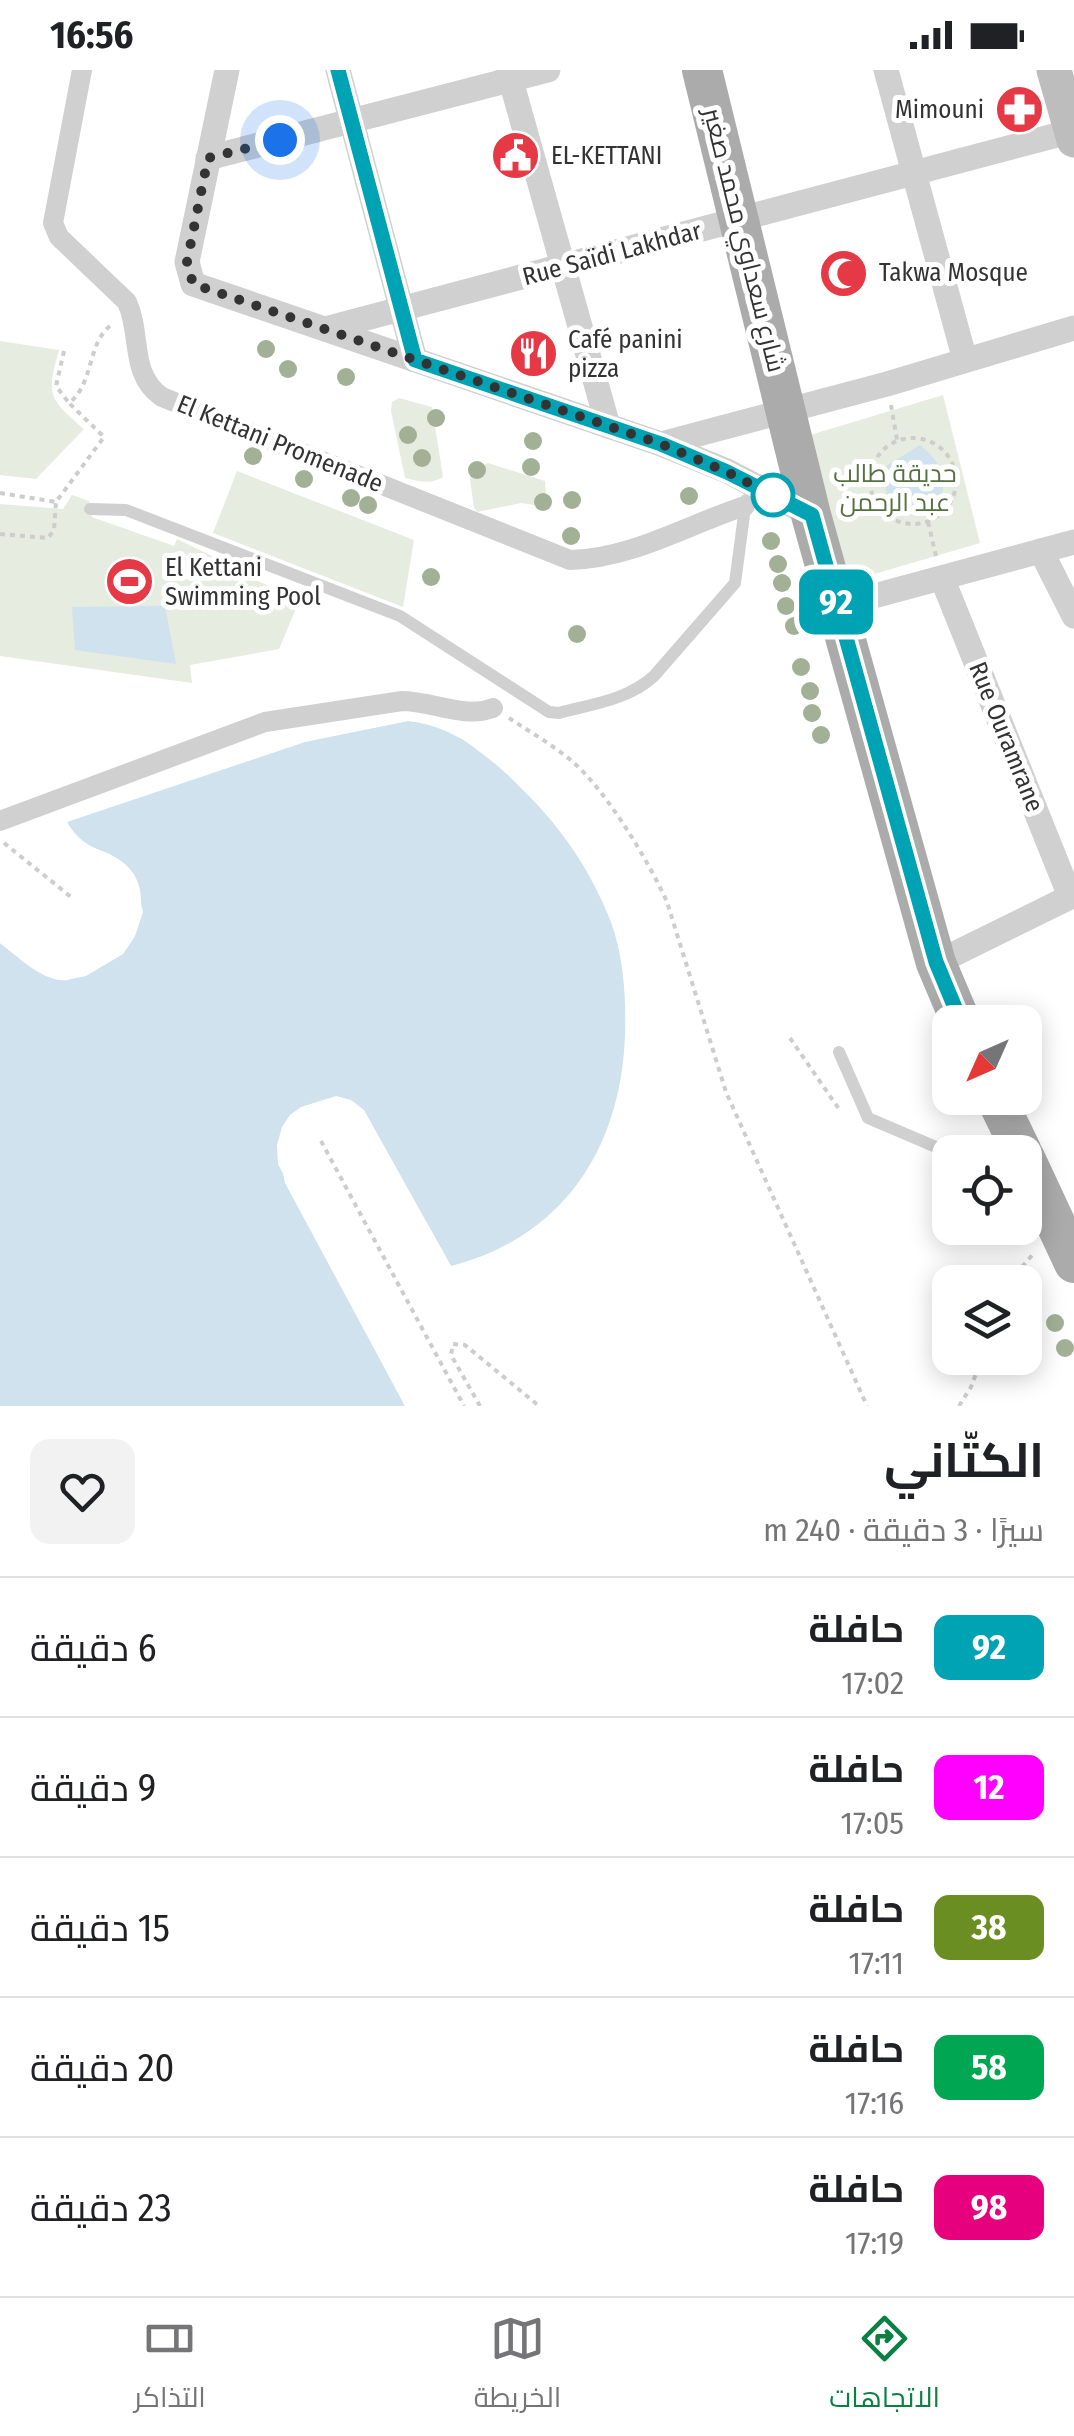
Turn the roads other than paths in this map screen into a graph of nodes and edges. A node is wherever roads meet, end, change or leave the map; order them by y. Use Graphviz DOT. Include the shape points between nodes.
graph roads {
  1 [pos="82,70"];
  2 [pos="227,70"];
  3 [pos="338,70"];
  4 [pos="548,70"];
  5 [pos="702,70"];
  6 [pos="886,70"];
  7 [pos="1054,70"];
  8 [pos="509,75"];
  9 [pos="352,121"];
  10 [pos="1073,135"];
  11 [pos="208,158"];
  12 [pos="914,173"];
  13 [pos="739,221"];
  14 [pos="564,267"];
  15 [pos="402,309"];
  16 [pos="1074,328"];
  17 [pos="325,329"];
  18 [pos="415,360"];
  19 [pos="965,360"];
  20 [pos="786,410"];
  21 [pos="608,426"];
  22 [pos="661,444"];
  23 [pos="747,494"];
  24 [pos="90,509"];
  25 [pos="812,515"];
  26 [pos="1074,542"];
  27 [pos="1042,551"];
  28 [pos="942,578"];
  29 [pos="837,606"];
  30 [pos="1074,616"];
  31 [pos="493,708"];
  32 [pos="0,821"];
  33 [pos="1072,895"];
  34 [pos="936,962"];
  35 [pos="954,1005"];
  36 [pos="839,1052"];
  37 [pos="932,1145"];
  38 [pos="1042,1196"];
  39 [pos="1072,1251"];
  1 -- 23 [label="street, El Kettani Promenade" via="54,223 133,315 142,377 162,397 570,560 630,550"];
  2 -- 11 [label="street"];
  3 -- 9 [label="street"];
  4 -- 8 [label="street"];
  5 -- 13 [label="main road, شارع سعداوي محمد صغير"];
  6 -- 12 [label="street"];
  7 -- 10 [label="main road"];
  8 -- 9 [label="street"];
  8 -- 14 [label="street"];
  9 -- 11 [label="street"];
  9 -- 15 [label="street"];
  10 -- 12 [label="street, Rue Saïdi Lakhdar"];
  11 -- 17 [label="street" via="187,262 193,284"];
  12 -- 13 [label="street, Rue Saïdi Lakhdar"];
  12 -- 19 [label="street"];
  13 -- 14 [label="street, Rue Saïdi Lakhdar"];
  13 -- 20 [label="main road, شارع سعداوي محمد صغير"];
  14 -- 15 [label="street, Rue Saïdi Lakhdar"];
  14 -- 21 [label="street"];
  15 -- 17 [label="street, Rue Saïdi Lakhdar"];
  15 -- 18 [label="street"];
  16 -- 19 [label="street"];
  17 -- 18 [label="street"];
  18 -- 21 [label="street"];
  19 -- 20 [label="street"];
  20 -- 22 [label="street"];
  20 -- 25 [label="main road, شارع سعداوي محمد صغير"];
  21 -- 22 [label="street"];
  22 -- 23 [label="street"];
  23 -- 24 [label="lane" via="735,583 642,687 559,713 400,616 126,510"];
  23 -- 25 [label="street"];
  25 -- 29 [label="main road, شارع سعداوي محمد صغير"];
  26 -- 27 [label="street"];
  27 -- 28 [label="street"];
  27 -- 30 [label="street"];
  28 -- 29 [label="street"];
  28 -- 33 [label="street, Rue Ouramrane"];
  29 -- 34 [label="main road, شارع سعداوي محمد صغير"];
  31 -- 32 [label="street" via="472,713 417,701 285,718"];
  33 -- 34 [label="street"];
  34 -- 35 [label="main road, شارع سعداوي محمد صغير"];
  36 -- 37 [label="lane" via="868,1118"];
  38 -- 39 [label="main road"];
}
